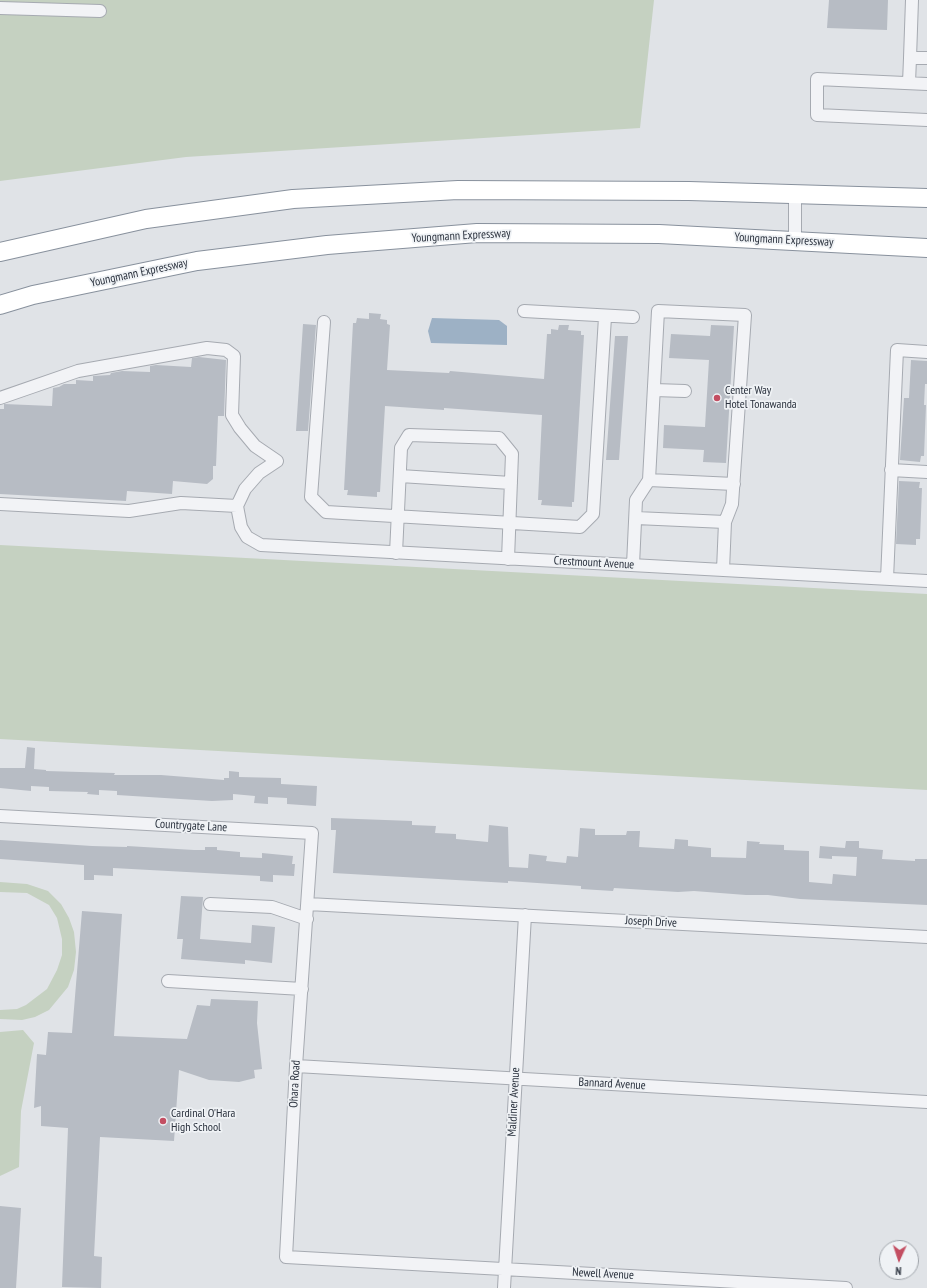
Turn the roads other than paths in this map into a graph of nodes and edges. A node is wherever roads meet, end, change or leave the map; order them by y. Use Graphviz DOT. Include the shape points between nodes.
graph roads {
  1 [pos="912,0"];
  2 [pos="0,8"];
  3 [pos="100,11"];
  4 [pos="910,58"];
  5 [pos="927,58"];
  6 [pos="910,83"];
  7 [pos="927,84"];
  8 [pos="927,120"];
  9 [pos="795,194"];
  10 [pos="927,198"];
  11 [pos="795,241"];
  12 [pos="927,248"];
  13 [pos="0,252"];
  14 [pos="0,305"];
  15 [pos="524,311"];
  16 [pos="605,317"];
  17 [pos="633,318"];
  18 [pos="324,322"];
  19 [pos="927,352"];
  20 [pos="654,390"];
  21 [pos="685,391"];
  22 [pos="0,398"];
  23 [pos="891,470"];
  24 [pos="927,472"];
  25 [pos="400,476"];
  26 [pos="649,480"];
  27 [pos="510,483"];
  28 [pos="734,484"];
  29 [pos="0,504"];
  30 [pos="238,506"];
  31 [pos="398,516"];
  32 [pos="636,518"];
  33 [pos="725,522"];
  34 [pos="509,523"];
  35 [pos="396,553"];
  36 [pos="508,559"];
  37 [pos="633,565"];
  38 [pos="723,570"];
  39 [pos="887,579"];
  40 [pos="927,581"];
  41 [pos="0,816"];
  42 [pos="210,904"];
  43 [pos="308,904"];
  44 [pos="525,915"];
  45 [pos="307,919"];
  46 [pos="927,937"];
  47 [pos="168,981"];
  48 [pos="302,989"];
  49 [pos="296,1066"];
  50 [pos="516,1079"];
  51 [pos="927,1102"];
  52 [pos="359,1261"];
  53 [pos="505,1269"];
  54 [pos="504,1288"];
  55 [pos="846,1288"];
  1 -- 4 [label="street"];
  2 -- 3 [label="street"];
  4 -- 5 [label="street"];
  4 -- 6 [label="street"];
  6 -- 7 [label="street"];
  6 -- 8 [label="street" via="817,79 817,115"];
  9 -- 10 [label="highway"];
  9 -- 11 [label="street"];
  9 -- 13 [label="highway" via="458,190 293,199 146,219"];
  11 -- 12 [label="highway, Youngmann Expressway"];
  11 -- 14 [label="highway, Youngmann Expressway" via="659,234 477,233 326,245 196,261 33,295"];
  15 -- 16 [label="street"];
  16 -- 17 [label="street"];
  16 -- 34 [label="street" via="593,514 580,527"];
  18 -- 31 [label="street" via="311,497 326,512"];
  19 -- 23 [label="street" via="897,350"];
  20 -- 21 [label="street"];
  20 -- 26 [label="street"];
  20 -- 28 [label="street" via="658,311 745,315"];
  22 -- 30 [label="street" via="78,371 207,348 226,350 234,356 232,415 255,446 277,461 259,473 245,489"];
  23 -- 24 [label="street"];
  23 -- 39 [label="street"];
  25 -- 27 [label="street"];
  25 -- 27 [label="street" via="401,448 410,435 499,438 512,454"];
  25 -- 31 [label="street"];
  26 -- 28 [label="street"];
  26 -- 32 [label="street" via="636,500"];
  27 -- 34 [label="street"];
  28 -- 33 [label="street" via="732,504"];
  29 -- 30 [label="street" via="129,511 181,503"];
  30 -- 35 [label="street, Crestmount Avenue" via="240,527 247,537 260,545"];
  31 -- 34 [label="street"];
  31 -- 35 [label="street"];
  32 -- 33 [label="street"];
  32 -- 37 [label="street"];
  33 -- 38 [label="street"];
  34 -- 36 [label="street"];
  35 -- 36 [label="street, Crestmount Avenue"];
  36 -- 37 [label="street, Crestmount Avenue"];
  37 -- 38 [label="street, Crestmount Avenue"];
  38 -- 39 [label="street, Crestmount Avenue"];
  39 -- 40 [label="street, Crestmount Avenue"];
  41 -- 43 [label="street, Countrygate Lane" via="312,833"];
  42 -- 45 [label="street" via="272,908"];
  43 -- 44 [label="street, Joseph Drive"];
  43 -- 45 [label="street, Ohara Road"];
  44 -- 46 [label="street, Joseph Drive"];
  44 -- 50 [label="street, Maldiner Avenue"];
  45 -- 48 [label="street, Ohara Road"];
  47 -- 48 [label="street"];
  48 -- 49 [label="street, Ohara Road"];
  49 -- 50 [label="street, Bannard Avenue"];
  49 -- 52 [label="street, Ohara Road" via="286,1257"];
  50 -- 51 [label="street, Bannard Avenue"];
  50 -- 53 [label="street, Maldiner Avenue"];
  52 -- 53 [label="street, Newell Avenue"];
  53 -- 54 [label="street, Maldiner Avenue"];
  53 -- 55 [label="street, Newell Avenue"];
}
